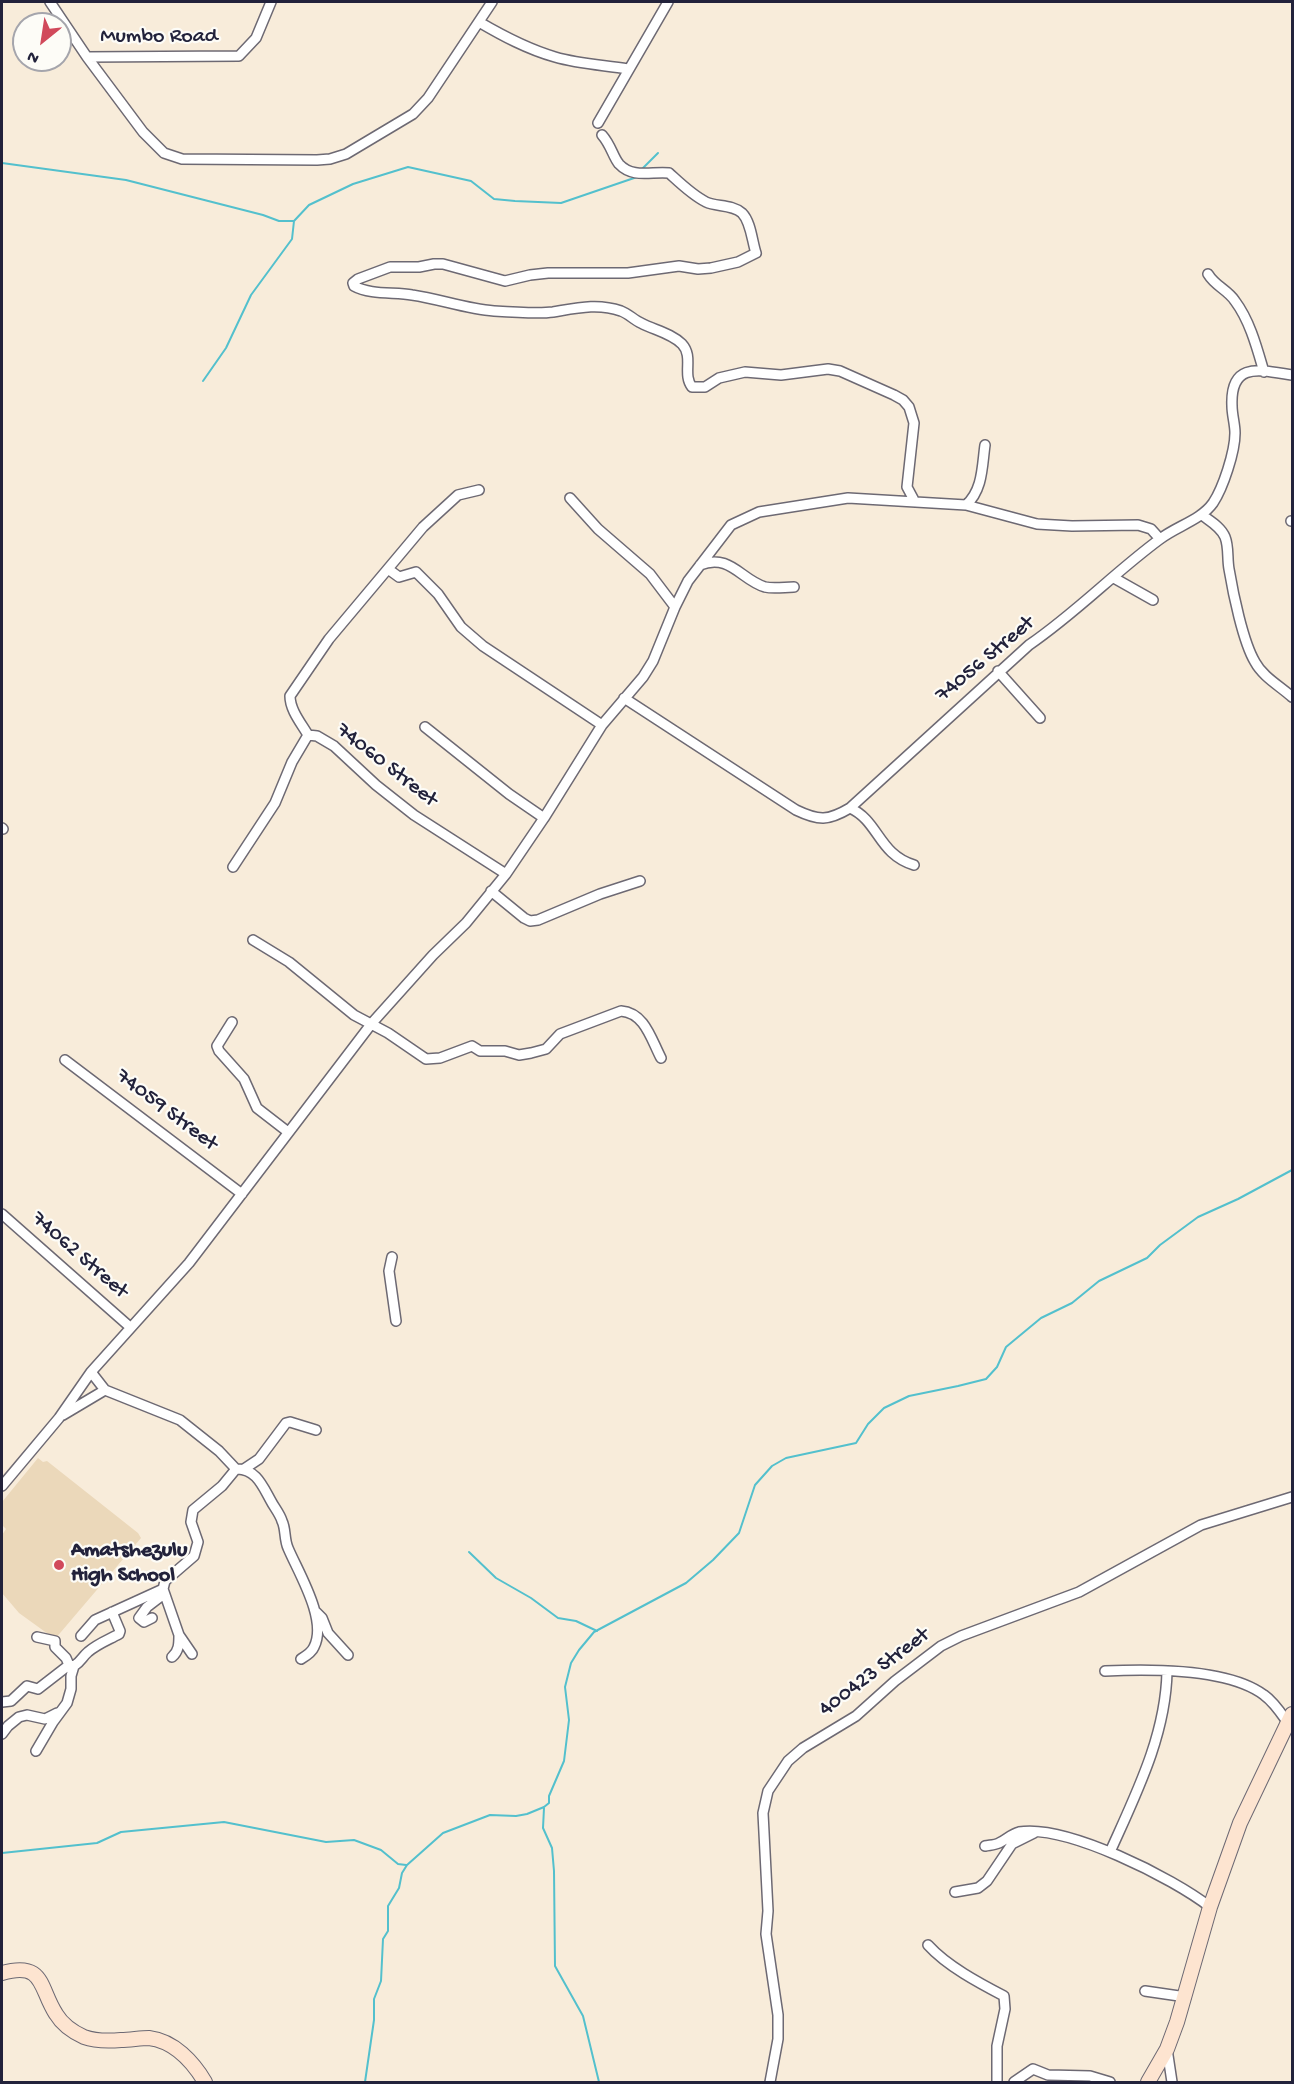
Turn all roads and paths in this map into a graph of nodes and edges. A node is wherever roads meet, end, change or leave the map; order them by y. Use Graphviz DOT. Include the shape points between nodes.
graph roads {
  1 [pos="50,2"];
  2 [pos="271,2"];
  3 [pos="492,2"];
  4 [pos="668,2"];
  5 [pos="478,22"];
  6 [pos="87,57"];
  7 [pos="628,69"];
  8 [pos="598,123"];
  9 [pos="602,135"];
  10 [pos="1208,274"];
  11 [pos="1264,372"];
  12 [pos="1293,375"];
  13 [pos="985,445"];
  14 [pos="479,490"];
  15 [pos="570,498"];
  16 [pos="915,502"];
  17 [pos="966,505"];
  18 [pos="1202,515"];
  19 [pos="1161,539"];
  20 [pos="700,565"];
  21 [pos="388,569"];
  22 [pos="1114,578"];
  23 [pos="794,587"];
  24 [pos="1153,600"];
  25 [pos="675,607"];
  26 [pos="998,671"];
  27 [pos="1293,697"];
  28 [pos="624,698"];
  29 [pos="1040,718"];
  30 [pos="602,725"];
  31 [pos="425,727"];
  32 [pos="308,735"];
  33 [pos="850,808"];
  34 [pos="544,818"];
  35 [pos="914,865"];
  36 [pos="233,867"];
  37 [pos="506,873"];
  38 [pos="640,881"];
  39 [pos="491,891"];
  40 [pos="253,940"];
  41 [pos="232,1022"];
  42 [pos="372,1023"];
  43 [pos="661,1058"];
  44 [pos="65,1060"];
  45 [pos="288,1132"];
  46 [pos="242,1194"];
  47 [pos="2,1214"];
  48 [pos="392,1257"];
  49 [pos="396,1321"];
  50 [pos="130,1326"];
  51 [pos="91,1372"];
  52 [pos="105,1390"];
  53 [pos="59,1418"];
  54 [pos="316,1430"];
  55 [pos="240,1469"];
  56 [pos="2,1486"];
  57 [pos="1293,1497"];
  58 [pos="163,1592"];
  59 [pos="112,1612"];
  60 [pos="315,1612"];
  61 [pos="152,1618"];
  62 [pos="179,1635"];
  63 [pos="81,1636"];
  64 [pos="37,1637"];
  65 [pos="192,1654"];
  66 [pos="348,1655"];
  67 [pos="172,1657"];
  68 [pos="301,1659"];
  69 [pos="72,1666"];
  70 [pos="1105,1671"];
  71 [pos="1167,1671"];
  72 [pos="2,1702"];
  73 [pos="62,1711"];
  74 [pos="43,1719"];
  75 [pos="1290,1719"];
  76 [pos="2,1734"];
  77 [pos="45,1735"];
  78 [pos="36,1751"];
  79 [pos="1036,1832"];
  80 [pos="986,1846"];
  81 [pos="1110,1852"];
  82 [pos="955,1893"];
  83 [pos="1210,1907"];
  84 [pos="928,1945"];
  85 [pos="2,1973"];
  86 [pos="1145,1991"];
  87 [pos="1185,1997"];
  88 [pos="1167,2049"];
  89 [pos="206,2082"];
  90 [pos="770,2082"];
  91 [pos="997,2082"];
  92 [pos="1014,2082"];
  93 [pos="1110,2082"];
  94 [pos="1148,2082"];
  95 [pos="1172,2082"];
  1 -- 6 [label="street"];
  2 -- 6 [label="street, Mumbo Road" via="256,38 239,56"];
  3 -- 5 [label="street"];
  4 -- 7 [label="street"];
  5 -- 6 [label="street" via="428,98 413,114 359,147 330,159 174,158 155,146"];
  5 -- 7 [label="street" via="554,57"];
  7 -- 8 [label="street"];
  9 -- 16 [label="street" via="619,164 637,173 669,173 707,202 742,213 756,253 711,268 679,266 628,273 530,274 505,281 443,264 390,267 358,279 354,286 490,310 553,312 596,306 622,311 684,346 687,378 692,387 705,387 719,378 745,372 781,375 840,371 894,395 909,407 914,423 907,488"];
  10 -- 11 [label="street" via="1237,304"];
  11 -- 12 [label="street, 74056 Street"];
  11 -- 18 [label="street, 74056 Street" via="1250,372 1235,379 1231,397 1235,433 1232,454 1221,488"];
  13 -- 17 [label="street" via="977,492"];
  14 -- 21 [label="street" via="458,495 447,503"];
  15 -- 25 [label="street" via="598,529 650,574"];
  16 -- 17 [label="street"];
  16 -- 20 [label="street" via="848,498 759,512 731,525"];
  17 -- 19 [label="street" via="1037,524 1145,526"];
  18 -- 19 [label="street, 74056 Street"];
  18 -- 27 [label="street" via="1225,535 1241,623 1256,664"];
  19 -- 22 [label="street, 74056 Street"];
  20 -- 23 [label="street" via="720,562 767,588"];
  20 -- 25 [label="street"];
  21 -- 30 [label="street" via="399,577 416,572 438,594 461,627 483,646"];
  21 -- 32 [label="street" via="329,639 290,696 294,712"];
  22 -- 24 [label="street"];
  22 -- 26 [label="street, 74056 Street"];
  25 -- 28 [label="street" via="653,661"];
  26 -- 29 [label="street"];
  26 -- 33 [label="street, 74056 Street"];
  28 -- 30 [label="street"];
  28 -- 33 [label="street, 74056 Street" via="809,817 828,818"];
  30 -- 34 [label="street"];
  31 -- 34 [label="street"];
  32 -- 36 [label="street, 74060 Street" via="275,803"];
  32 -- 37 [label="street, 74060 Street" via="334,746 414,815"];
  33 -- 35 [label="street" via="864,816 893,855"];
  34 -- 37 [label="street"];
  37 -- 39 [label="street"];
  38 -- 39 [label="street" via="530,921"];
  39 -- 42 [label="street"];
  40 -- 42 [label="street" via="290,962 354,1015"];
  41 -- 45 [label="street" via="217,1046 219,1051 244,1079 256,1108"];
  42 -- 43 [label="street" via="426,1059 440,1059 472,1046 480,1051 519,1055 546,1049 560,1034 621,1011 630,1012 640,1018"];
  42 -- 45 [label="street"];
  44 -- 46 [label="street, 74059 Street"];
  45 -- 46 [label="street"];
  46 -- 50 [label="street" via="189,1263"];
  47 -- 50 [label="street, 74062 Street"];
  48 -- 49 [label="street" via="389,1271"];
  50 -- 51 [label="street"];
  51 -- 52 [label="street"];
  51 -- 53 [label="street"];
  52 -- 53 [label="street"];
  52 -- 55 [label="street" via="180,1420"];
  53 -- 56 [label="street"];
  54 -- 55 [label="street" via="286,1423 259,1459"];
  55 -- 58 [label="street" via="193,1510 191,1522 198,1542 194,1556 165,1581"];
  55 -- 60 [label="street" via="259,1479 282,1520 286,1544"];
  57 -- 90 [label="street, 400423 Street" via="1201,1525 1079,1592 941,1646 856,1716 788,1761 768,1791 763,1813 766,1934 778,2015"];
  58 -- 59 [label="street"];
  58 -- 61 [label="street" via="139,1618 144,1622"];
  58 -- 62 [label="street"];
  59 -- 63 [label="street" via="95,1620"];
  59 -- 69 [label="street" via="119,1634"];
  60 -- 66 [label="street" via="328,1634"];
  60 -- 68 [label="street" via="317,1640 312,1651"];
  62 -- 65 [label="street"];
  62 -- 67 [label="street" via="179,1646"];
  64 -- 69 [label="street" via="55,1641 55,1647"];
  69 -- 72 [label="street" via="38,1689 27,1686 11,1701"];
  69 -- 73 [label="street" via="70,1694"];
  70 -- 71 [label="street"];
  71 -- 75 [label="street" via="1187,1671 1254,1689"];
  71 -- 81 [label="street" via="1165,1702 1155,1744"];
  73 -- 74 [label="street"];
  73 -- 77 [label="street"];
  74 -- 76 [label="street" via="20,1717"];
  74 -- 77 [label="street"];
  75 -- 83 [label="street" via="1240,1823"];
  77 -- 78 [label="street"];
  79 -- 80 [label="street" via="1012,1834"];
  79 -- 81 [label="street"];
  79 -- 82 [label="street" via="1012,1844 978,1888"];
  81 -- 83 [label="street" via="1180,1886"];
  83 -- 87 [label="street"];
  84 -- 91 [label="street" via="952,1966 1004,1996"];
  85 -- 89 [label="street" via="21,1970 37,1976 65,2026 86,2037 111,2041 160,2041 184,2055"];
  86 -- 87 [label="street"];
  87 -- 88 [label="street"];
  88 -- 94 [label="street"];
  88 -- 95 [label="street"];
  92 -- 93 [label="street" via="1033,2069 1048,2075 1090,2076"];
}
